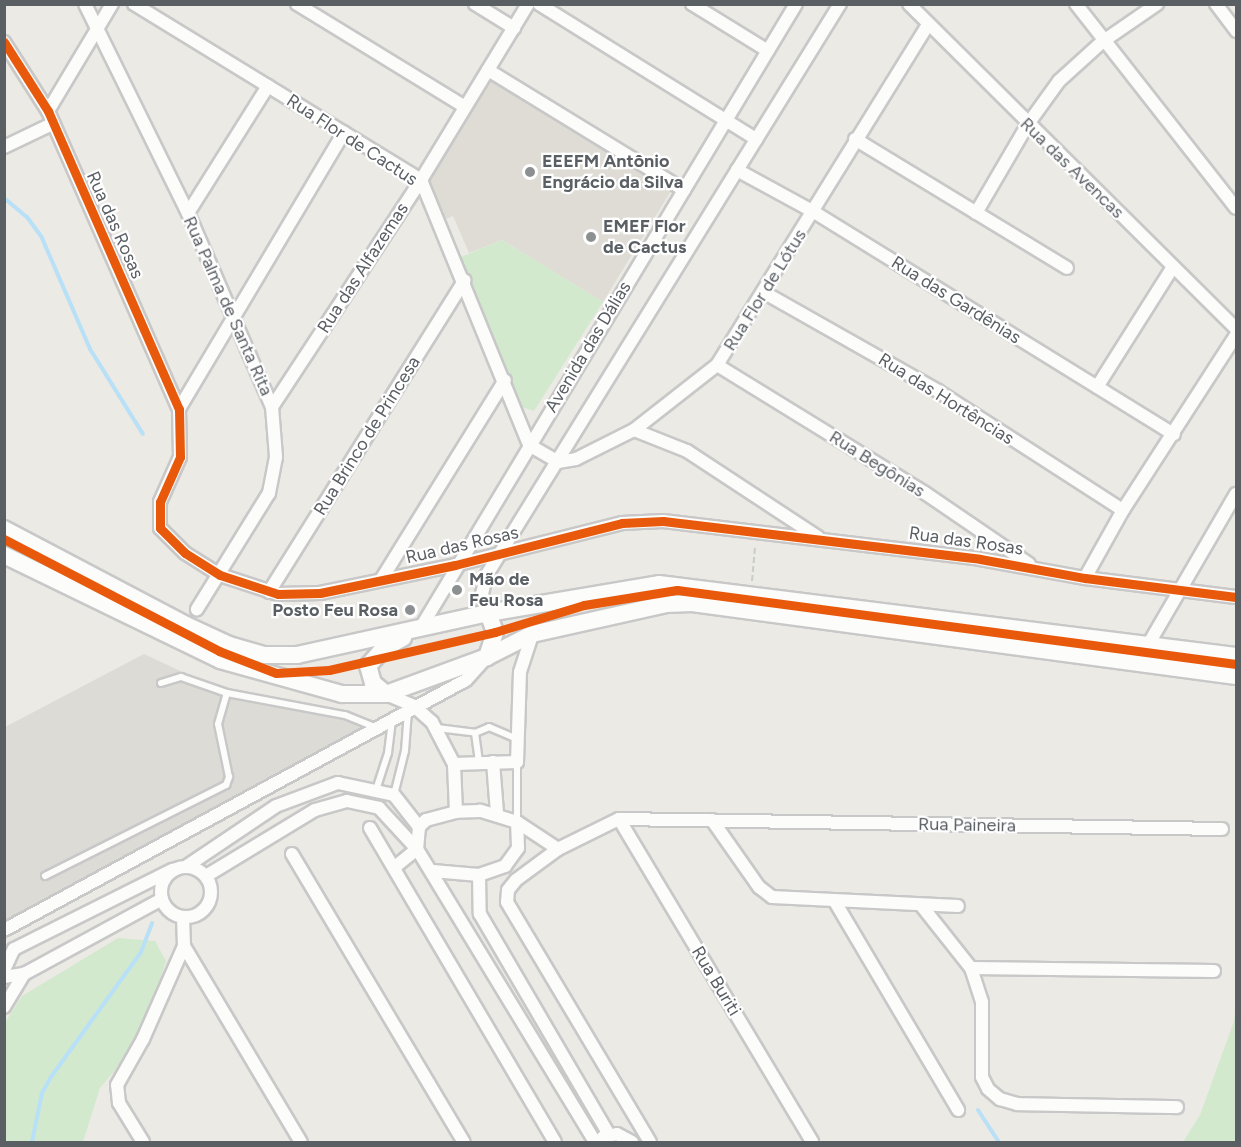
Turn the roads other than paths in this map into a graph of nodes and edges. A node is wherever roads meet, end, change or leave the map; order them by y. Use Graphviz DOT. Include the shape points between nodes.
graph roads {
  1 [pos="85,4"];
  2 [pos="112,4"];
  3 [pos="134,4"];
  4 [pos="297,4"];
  5 [pos="475,4"];
  6 [pos="528,4"];
  7 [pos="539,4"];
  8 [pos="692,4"];
  9 [pos="796,4"];
  10 [pos="840,4"];
  11 [pos="909,4"];
  12 [pos="1076,4"];
  13 [pos="1157,4"];
  14 [pos="1216,4"];
  15 [pos="928,25"];
  16 [pos="99,27"];
  17 [pos="514,28"];
  18 [pos="1236,31"];
  19 [pos="4,42"];
  20 [pos="1102,42"];
  21 [pos="768,51"];
  22 [pos="488,70"];
  23 [pos="268,86"];
  24 [pos="465,107"];
  25 [pos="48,111"];
  26 [pos="726,120"];
  27 [pos="52,124"];
  28 [pos="1028,124"];
  29 [pos="344,132"];
  30 [pos="855,139"];
  31 [pos="756,140"];
  32 [pos="4,147"];
  33 [pos="737,170"];
  34 [pos="420,180"];
  35 [pos="684,190"];
  36 [pos="1236,208"];
  37 [pos="814,212"];
  38 [pos="188,213"];
  39 [pos="976,213"];
  40 [pos="1173,267"];
  41 [pos="1067,268"];
  42 [pos="465,280"];
  43 [pos="765,293"];
  44 [pos="232,314"];
  45 [pos="1236,329"];
  46 [pos="1236,335"];
  47 [pos="717,365"];
  48 [pos="505,380"];
  49 [pos="1097,387"];
  50 [pos="272,407"];
  51 [pos="179,409"];
  52 [pos="633,429"];
  53 [pos="1174,434"];
  54 [pos="529,445"];
  55 [pos="558,462"];
  56 [pos="1236,494"];
  57 [pos="1123,510"];
  58 [pos="4,529"];
  59 [pos="822,540"];
  60 [pos="501,553"];
  61 [pos="4,555"];
  62 [pos="455,565"];
  63 [pos="1033,567"];
  64 [pos="220,575"];
  65 [pos="1085,578"];
  66 [pos="381,580"];
  67 [pos="1179,591"];
  68 [pos="269,592"];
  69 [pos="1236,597"];
  70 [pos="197,609"];
  71 [pos="488,613"];
  72 [pos="420,629"];
  73 [pos="532,634"];
  74 [pos="1148,645"];
  75 [pos="1236,656"];
  76 [pos="487,657"];
  77 [pos="1236,676"];
  78 [pos="161,683"];
  79 [pos="227,693"];
  80 [pos="386,694"];
  81 [pos="411,707"];
  82 [pos="392,719"];
  83 [pos="375,727"];
  84 [pos="437,728"];
  85 [pos="475,733"];
  86 [pos="518,739"];
  87 [pos="493,762"];
  88 [pos="517,762"];
  89 [pos="479,763"];
  90 [pos="454,764"];
  91 [pos="376,790"];
  92 [pos="394,795"];
  93 [pos="456,812"];
  94 [pos="497,813"];
  95 [pos="619,819"];
  96 [pos="712,820"];
  97 [pos="517,822"];
  98 [pos="420,827"];
  99 [pos="370,828"];
  100 [pos="1222,829"];
  101 [pos="537,837"];
  102 [pos="518,848"];
  103 [pos="417,849"];
  104 [pos="558,849"];
  105 [pos="292,854"];
  106 [pos="188,866"];
  107 [pos="395,867"];
  108 [pos="172,870"];
  109 [pos="433,871"];
  110 [pos="479,875"];
  111 [pos="45,876"];
  112 [pos="206,876"];
  113 [pos="162,899"];
  114 [pos="834,900"];
  115 [pos="921,905"];
  116 [pos="958,906"];
  117 [pos="183,917"];
  118 [pos="4,930"];
  119 [pos="184,946"];
  120 [pos="9,952"];
  121 [pos="971,968"];
  122 [pos="4,970"];
  123 [pos="1214,971"];
  124 [pos="24,974"];
  125 [pos="4,977"];
  126 [pos="4,1007"];
  127 [pos="1177,1107"];
  128 [pos="958,1110"];
  129 [pos="609,1135"];
  130 [pos="647,1141"];
  131 [pos="143,1143"];
  132 [pos="301,1143"];
  133 [pos="464,1143"];
  134 [pos="555,1143"];
  135 [pos="596,1143"];
  136 [pos="632,1143"];
  137 [pos="812,1143"];
  1 -- 16 [label="street, Rua Palma de Santa Rita"];
  2 -- 16 [label="street"];
  3 -- 23 [label="street, Rua Flor de Cactus"];
  4 -- 24 [label="street"];
  5 -- 17 [label="street"];
  6 -- 17 [label="street, Rua das Alfazemas"];
  7 -- 26 [label="street"];
  8 -- 21 [label="street"];
  9 -- 21 [label="street, Avenida das Dálias"];
  10 -- 31 [label="street, Avenida das Dálias"];
  11 -- 15 [label="street, Rua das Avencas"];
  12 -- 20 [label="street"];
  13 -- 20 [label="street"];
  14 -- 18 [label="street"];
  15 -- 28 [label="street, Rua das Avencas"];
  15 -- 30 [label="street, Rua Flor de Lótus"];
  16 -- 25 [label="street"];
  16 -- 38 [label="street, Rua Palma de Santa Rita"];
  17 -- 22 [label="street, Rua das Alfazemas"];
  19 -- 25 [label="street, Rua das Rosas"];
  20 -- 28 [label="street" via="1059,81"];
  20 -- 36 [label="street"];
  21 -- 26 [label="street, Avenida das Dálias"];
  22 -- 24 [label="street, Rua das Alfazemas"];
  22 -- 35 [label="street"];
  23 -- 29 [label="street, Rua Flor de Cactus"];
  23 -- 38 [label="street"];
  24 -- 34 [label="street, Rua das Alfazemas"];
  25 -- 27 [label="street, Rua das Rosas"];
  26 -- 31 [label="street"];
  26 -- 35 [label="street, Avenida das Dálias"];
  27 -- 32 [label="street"];
  27 -- 51 [label="street, Rua das Rosas"];
  28 -- 39 [label="street"];
  28 -- 40 [label="street, Rua das Avencas"];
  29 -- 34 [label="street, Rua Flor de Cactus"];
  29 -- 44 [label="street"];
  30 -- 37 [label="street, Rua Flor de Lótus"];
  30 -- 39 [label="street"];
  31 -- 33 [label="street, Avenida das Dálias"];
  33 -- 37 [label="street, Rua das Gardênias"];
  33 -- 55 [label="street, Avenida das Dálias"];
  34 -- 42 [label="street, Rua Flor de Cactus"];
  34 -- 50 [label="street, Rua das Alfazemas"];
  35 -- 54 [label="street, Avenida das Dálias"];
  37 -- 43 [label="street, Rua Flor de Lótus"];
  37 -- 49 [label="street, Rua das Gardênias"];
  38 -- 44 [label="street, Rua Palma de Santa Rita"];
  39 -- 41 [label="street"];
  40 -- 45 [label="street, Rua das Avencas"];
  40 -- 49 [label="street"];
  42 -- 48 [label="street, Rua Flor de Cactus"];
  42 -- 68 [label="street, Rua Brinco de Princesa"];
  43 -- 47 [label="street, Rua Flor de Lótus"];
  43 -- 57 [label="street, Rua das Hortências" via="938,391"];
  44 -- 50 [label="street, Rua Palma de Santa Rita"];
  44 -- 51 [label="street"];
  46 -- 53 [label="street"];
  47 -- 52 [label="street, Rua Flor de Lótus"];
  47 -- 63 [label="street, Rua Begônias" via="925,493"];
  48 -- 54 [label="street, Rua Flor de Cactus"];
  48 -- 66 [label="street"];
  49 -- 53 [label="street, Rua das Gardênias"];
  50 -- 64 [label="street, Rua Palma de Santa Rita" via="276,457 269,492"];
  51 -- 64 [label="street, Rua das Rosas" via="180,457 160,502 160,528 185,553"];
  52 -- 55 [label="street, Rua Flor de Lótus" via="576,459"];
  52 -- 59 [label="street" via="687,451"];
  53 -- 57 [label="street"];
  54 -- 55 [label="street"];
  54 -- 62 [label="street, Avenida das Dálias"];
  55 -- 60 [label="street, Avenida das Dálias"];
  56 -- 67 [label="street"];
  57 -- 65 [label="street"];
  58 -- 72 [label="main road" via="186,625 229,645 264,655 297,655"];
  59 -- 60 [label="street, Rua das Rosas" via="663,521 622,523"];
  59 -- 63 [label="street, Rua das Rosas"];
  60 -- 62 [label="street, Rua das Rosas"];
  60 -- 71 [label="street, Avenida das Dálias" via="483,585"];
  61 -- 80 [label="main road" via="220,660 342,694"];
  62 -- 66 [label="street, Rua das Rosas"];
  62 -- 72 [label="street, Avenida das Dálias"];
  63 -- 65 [label="street, Rua das Rosas"];
  64 -- 68 [label="street, Rua das Rosas"];
  64 -- 70 [label="street, Rua Palma de Santa Rita"];
  65 -- 67 [label="street, Rua das Rosas"];
  66 -- 68 [label="street, Rua das Rosas" via="320,593"];
  67 -- 69 [label="street, Rua das Rosas"];
  67 -- 74 [label="street"];
  71 -- 72 [label="main road"];
  71 -- 74 [label="main road" via="659,584"];
  71 -- 76 [label="main road" via="495,632"];
  72 -- 80 [label="main road" via="383,649 368,666 373,682"];
  73 -- 76 [label="main road"];
  73 -- 77 [label="main road" via="636,608 692,603"];
  73 -- 86 [label="street" via="520,672"];
  74 -- 75 [label="main road"];
  76 -- 80 [label="main road"];
  76 -- 81 [label="street" via="466,680"];
  78 -- 79 [label="lane" via="181,677"];
  79 -- 83 [label="lane" via="345,715"];
  79 -- 111 [label="lane" via="218,724 229,777 226,785"];
  80 -- 81 [label="street"];
  81 -- 82 [label="street"];
  81 -- 84 [label="street"];
  81 -- 92 [label="lane"];
  82 -- 83 [label="street"];
  82 -- 91 [label="lane" via="388,753"];
  83 -- 118 [label="street"];
  84 -- 85 [label="lane"];
  84 -- 90 [label="street"];
  85 -- 86 [label="lane" via="489,727"];
  85 -- 89 [label="lane"];
  86 -- 88 [label="street"];
  87 -- 88 [label="street"];
  87 -- 89 [label="street"];
  87 -- 94 [label="street"];
  88 -- 97 [label="lane"];
  89 -- 90 [label="street"];
  90 -- 93 [label="street"];
  91 -- 92 [label="street"];
  91 -- 106 [label="street" via="338,783 325,785 276,806"];
  92 -- 98 [label="street"];
  93 -- 94 [label="street"];
  93 -- 98 [label="street" via="426,820"];
  94 -- 97 [label="street"];
  95 -- 96 [label="street, Rua Paineira"];
  95 -- 104 [label="street"];
  95 -- 137 [label="street, Rua Buriti"];
  96 -- 100 [label="street, Rua Paineira"];
  96 -- 114 [label="street" via="759,887 772,897"];
  97 -- 101 [label="street"];
  97 -- 102 [label="street"];
  98 -- 103 [label="street"];
  99 -- 107 [label="street"];
  101 -- 102 [label="street"];
  101 -- 104 [label="street"];
  102 -- 110 [label="street" via="505,866"];
  103 -- 107 [label="street"];
  103 -- 109 [label="street"];
  103 -- 112 [label="street" via="379,808 347,801 315,810"];
  104 -- 130 [label="street" via="516,880 506,895"];
  105 -- 133 [label="street"];
  106 -- 108 [label="street"];
  106 -- 112 [label="street"];
  107 -- 134 [label="street"];
  108 -- 113 [label="street" via="165,878"];
  108 -- 120 [label="street"];
  109 -- 110 [label="street"];
  109 -- 135 [label="street"];
  110 -- 129 [label="street" via="480,914"];
  112 -- 117 [label="street" via="212,891 206,907"];
  113 -- 117 [label="street" via="170,911"];
  113 -- 124 [label="street"];
  114 -- 115 [label="street"];
  114 -- 128 [label="street"];
  115 -- 116 [label="street"];
  115 -- 121 [label="street"];
  117 -- 119 [label="street"];
  119 -- 131 [label="street" via="147,1030 117,1085 119,1103"];
  119 -- 132 [label="street"];
  120 -- 122 [label="street"];
  121 -- 123 [label="street"];
  121 -- 127 [label="street" via="982,1002 982,1077 1000,1099 1017,1104"];
  124 -- 125 [label="street"];
  124 -- 126 [label="street"];
  129 -- 135 [label="street"];
  129 -- 136 [label="street" via="624,1136"];
}
